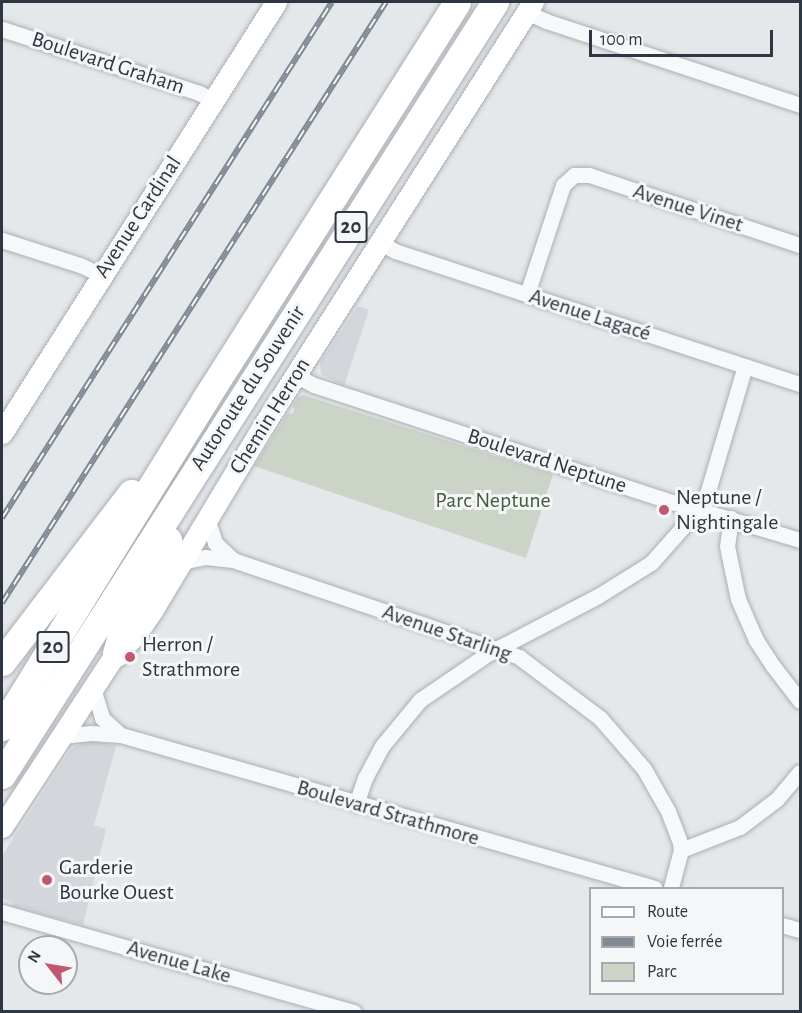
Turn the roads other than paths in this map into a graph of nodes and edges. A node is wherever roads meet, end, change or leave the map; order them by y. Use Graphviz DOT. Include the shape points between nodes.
graph roads {
  1 [pos="276,2"];
  2 [pos="457,2"];
  3 [pos="495,2"];
  4 [pos="530,7"];
  5 [pos="2,29"];
  6 [pos="213,100"];
  7 [pos="801,105"];
  8 [pos="2,240"];
  9 [pos="380,243"];
  10 [pos="801,245"];
  11 [pos="101,275"];
  12 [pos="527,294"];
  13 [pos="745,366"];
  14 [pos="295,375"];
  15 [pos="801,384"];
  16 [pos="204,400"];
  17 [pos="2,433"];
  18 [pos="207,453"];
  19 [pos="697,510"];
  20 [pos="207,518"];
  21 [pos="731,518"];
  22 [pos="801,540"];
  23 [pos="233,560"];
  24 [pos="182,562"];
  25 [pos="498,649"];
  26 [pos="116,653"];
  27 [pos="2,663"];
  28 [pos="93,688"];
  29 [pos="801,701"];
  30 [pos="2,727"];
  31 [pos="121,735"];
  32 [pos="62,736"];
  33 [pos="801,772"];
  34 [pos="2,775"];
  35 [pos="356,804"];
  36 [pos="2,827"];
  37 [pos="681,850"];
  38 [pos="651,887"];
  39 [pos="671,887"];
  40 [pos="2,912"];
  41 [pos="784,925"];
  42 [pos="801,930"];
  43 [pos="354,1011"];
  1 -- 6 [label="main road, Avenue Cardinal"];
  2 -- 16 [label="highway, Autoroute du Souvenir / 20"];
  3 -- 18 [label="highway, Autoroute du Souvenir / 20"];
  4 -- 7 [label="street" via="546,21"];
  4 -- 9 [label="main road, Chemin Herron"];
  5 -- 6 [label="street, Boulevard Graham"];
  6 -- 11 [label="main road, Avenue Cardinal"];
  8 -- 11 [label="street"];
  9 -- 12 [label="street, Avenue Lagacé"];
  9 -- 14 [label="main road, Chemin Herron"];
  10 -- 12 [label="street, Avenue Vinet" via="589,175 574,175 563,185"];
  11 -- 17 [label="main road, Avenue Cardinal"];
  12 -- 13 [label="street, Avenue Lagacé"];
  13 -- 15 [label="street, Avenue Lagacé"];
  13 -- 19 [label="street"];
  14 -- 19 [label="street, Boulevard Neptune" via="314,386"];
  14 -- 20 [label="main road, Chemin Herron"];
  16 -- 27 [label="highway"];
  16 -- 30 [label="highway, Autoroute du Souvenir / 20"];
  18 -- 26 [label="highway" via="123,629"];
  18 -- 34 [label="highway, Autoroute du Souvenir / 20"];
  19 -- 21 [label="street, Boulevard Neptune"];
  19 -- 25 [label="street" via="651,563"];
  20 -- 23 [label="street, Avenue Starling" via="215,543"];
  20 -- 24 [label="main road, Chemin Herron"];
  21 -- 22 [label="street, Boulevard Neptune"];
  21 -- 29 [label="street" via="728,546 738,599 756,640"];
  23 -- 24 [label="street, Avenue Starling" via="205,557"];
  23 -- 25 [label="street, Avenue Starling"];
  24 -- 26 [label="main road, Chemin Herron" via="135,636"];
  25 -- 35 [label="street" via="413,707 377,755"];
  25 -- 37 [label="street, Avenue Starling" via="519,657 577,698 608,726 654,784"];
  26 -- 28 [label="main road, Chemin Herron"];
  28 -- 31 [label="street" via="102,718"];
  28 -- 32 [label="main road, Chemin Herron"];
  31 -- 32 [label="street, Boulevard Strathmore"];
  31 -- 35 [label="street, Boulevard Strathmore"];
  32 -- 36 [label="main road, Chemin Herron"];
  33 -- 37 [label="street" via="777,799 740,827"];
  35 -- 38 [label="street, Boulevard Strathmore"];
  37 -- 39 [label="street"];
  40 -- 43 [label="street, Avenue Lake"];
  41 -- 42 [label="street"];
}
